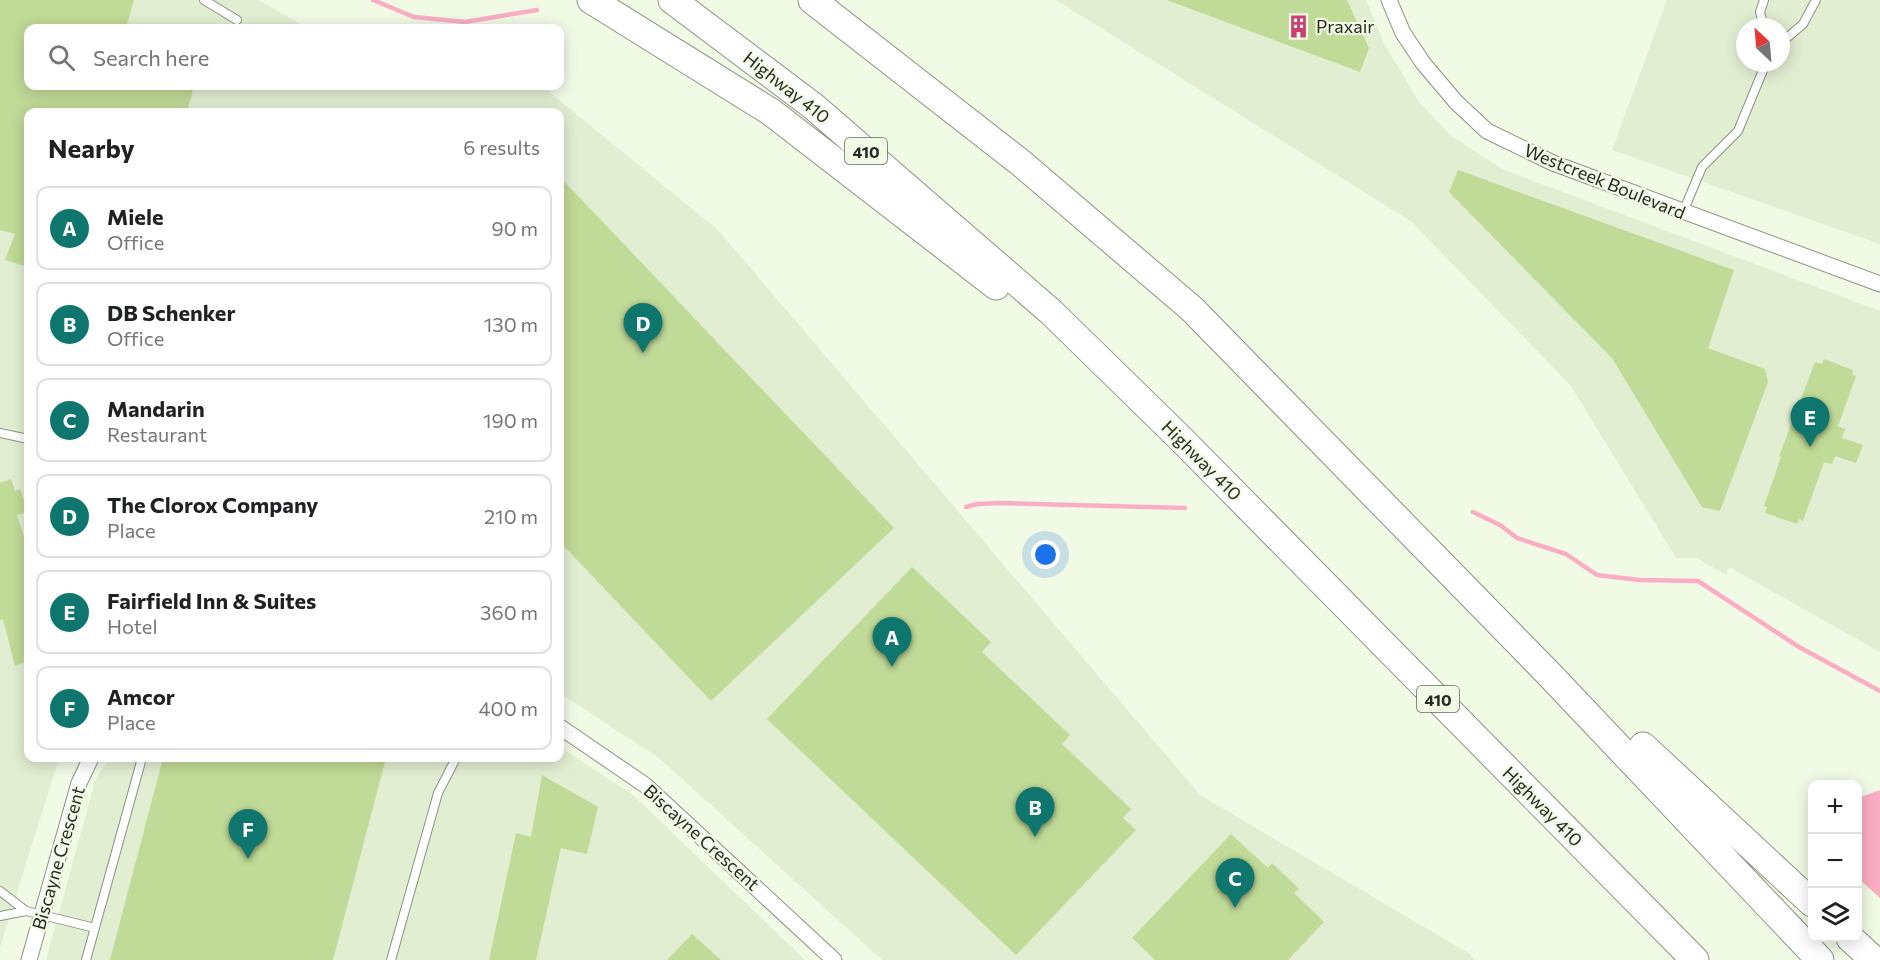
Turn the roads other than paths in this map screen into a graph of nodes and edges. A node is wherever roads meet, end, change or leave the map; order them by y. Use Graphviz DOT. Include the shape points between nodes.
graph roads {
  1 [pos="204,0"];
  2 [pos="591,0"];
  3 [pos="672,0"];
  4 [pos="812,0"];
  5 [pos="1389,0"];
  6 [pos="1764,0"];
  7 [pos="1816,0"];
  8 [pos="1762,18"];
  9 [pos="237,20"];
  10 [pos="1790,35"];
  11 [pos="1762,72"];
  12 [pos="1683,213"];
  13 [pos="1880,284"];
  14 [pos="1052,312"];
  15 [pos="0,433"];
  16 [pos="24,438"];
  17 [pos="1548,673"];
  18 [pos="564,730"];
  19 [pos="89,762"];
  20 [pos="141,762"];
  21 [pos="454,762"];
  22 [pos="0,891"];
  23 [pos="1808,899"];
  24 [pos="26,910"];
  25 [pos="42,915"];
  26 [pos="0,916"];
  27 [pos="95,928"];
  28 [pos="1854,942"];
  29 [pos="29,960"];
  30 [pos="86,960"];
  31 [pos="392,960"];
  32 [pos="834,960"];
  33 [pos="1695,960"];
  34 [pos="1820,960"];
  35 [pos="1874,960"];
  1 -- 9 [label="lane"];
  2 -- 14 [label="highway" via="771,112 1005,294"];
  3 -- 14 [label="highway, Highway 410 / 410" via="813,106"];
  4 -- 17 [label="highway" via="1021,163 1192,309"];
  5 -- 12 [label="street, Westcreek Boulevard" via="1403,33 1423,63 1456,102 1487,130 1553,164"];
  6 -- 8 [label="lane"];
  7 -- 10 [label="lane" via="1803,24"];
  11 -- 12 [label="lane" via="1737,131 1702,167"];
  12 -- 13 [label="street, Westcreek Boulevard"];
  14 -- 33 [label="highway, Highway 410 / 410"];
  15 -- 16 [label="lane"];
  17 -- 23 [label="highway" via="1593,696 1674,777"];
  17 -- 34 [label="highway"];
  18 -- 32 [label="street, Biscayne Crescent" via="645,785"];
  19 -- 25 [label="street, Biscayne Crescent" via="79,783"];
  20 -- 27 [label="lane"];
  21 -- 31 [label="lane" via="438,793"];
  22 -- 24 [label="lane"];
  24 -- 25 [label="lane"];
  24 -- 26 [label="lane"];
  25 -- 27 [label="lane"];
  25 -- 29 [label="street, Biscayne Crescent"];
  27 -- 30 [label="lane"];
  28 -- 35 [label="highway"];
}
